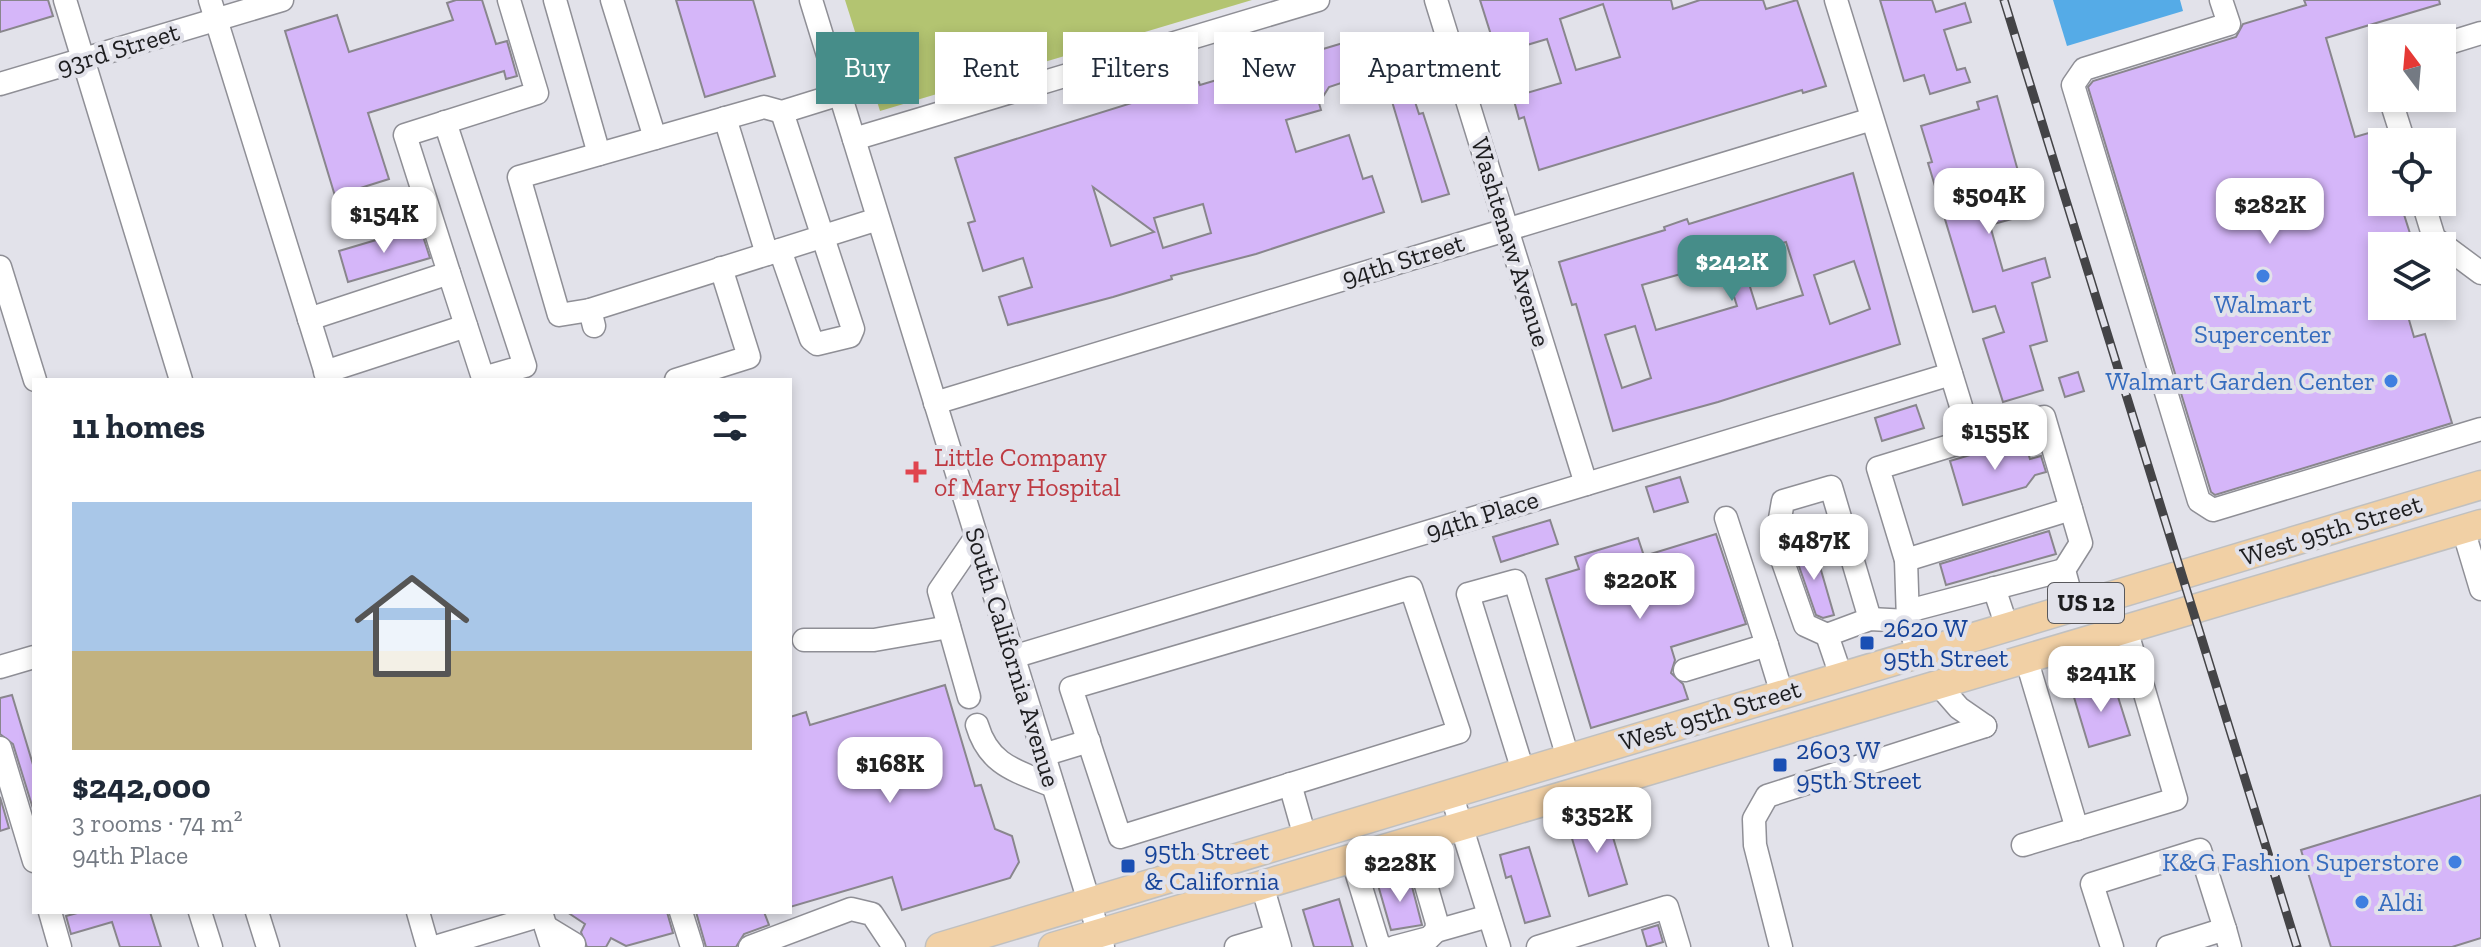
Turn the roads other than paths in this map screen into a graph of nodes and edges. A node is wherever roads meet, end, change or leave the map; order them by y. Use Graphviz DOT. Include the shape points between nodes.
graph roads {
  1 [pos="65,0"];
  2 [pos="282,0"];
  3 [pos="509,0"];
  4 [pos="555,0"];
  5 [pos="612,0"];
  6 [pos="811,0"];
  7 [pos="1318,0"];
  8 [pos="1436,0"];
  9 [pos="1836,0"];
  10 [pos="2221,0"];
  11 [pos="213,10"];
  12 [pos="821,32"];
  13 [pos="2481,33"];
  14 [pos="2456,41"];
  15 [pos="82,60"];
  16 [pos="0,84"];
  17 [pos="816,101"];
  18 [pos="843,104"];
  19 [pos="782,112"];
  20 [pos="725,118"];
  21 [pos="1872,119"];
  22 [pos="445,122"];
  23 [pos="655,138"];
  24 [pos="854,139"];
  25 [pos="599,154"];
  26 [pos="2427,216"];
  27 [pos="878,219"];
  28 [pos="1507,228"];
  29 [pos="821,237"];
  30 [pos="774,252"];
  31 [pos="0,267"];
  32 [pos="721,268"];
  33 [pos="449,273"];
  34 [pos="2481,273"];
  35 [pos="309,319"];
  36 [pos="466,326"];
  37 [pos="1951,374"];
  38 [pos="326,376"];
  39 [pos="34,378"];
  40 [pos="180,378"];
  41 [pos="682,378"];
  42 [pos="935,403"];
  43 [pos="1961,406"];
  44 [pos="2481,429"];
  45 [pos="1586,484"];
  46 [pos="2481,485"];
  47 [pos="2071,509"];
  48 [pos="1726,518"];
  49 [pos="2472,527"];
  50 [pos="976,537"];
  51 [pos="1906,560"];
  52 [pos="2064,570"];
  53 [pos="1994,588"];
  54 [pos="2481,589"];
  55 [pos="2074,607"];
  56 [pos="1908,616"];
  57 [pos="1870,619"];
  58 [pos="949,627"];
  59 [pos="2007,627"];
  60 [pos="2126,629"];
  61 [pos="1827,635"];
  62 [pos="804,640"];
  63 [pos="1767,645"];
  64 [pos="1918,653"];
  65 [pos="1013,657"];
  66 [pos="32,658"];
  67 [pos="2026,658"];
  68 [pos="0,667"];
  69 [pos="1685,670"];
  70 [pos="1841,676"];
  71 [pos="1938,684"];
  72 [pos="1782,694"];
  73 [pos="969,697"];
  74 [pos="977,725"];
  75 [pos="1089,741"];
  76 [pos="0,748"];
  77 [pos="1043,755"];
  78 [pos="1568,758"];
  79 [pos="1523,771"];
  80 [pos="1290,784"];
  81 [pos="1053,786"];
  82 [pos="1451,793"];
  83 [pos="1461,825"];
  84 [pos="2077,829"];
  85 [pos="1305,837"];
  86 [pos="1413,840"];
  87 [pos="2023,845"];
  88 [pos="32,854"];
  89 [pos="1352,858"];
  90 [pos="1262,885"];
  91 [pos="1089,902"];
  92 [pos="51,914"];
  93 [pos="201,914"];
  94 [pos="258,914"];
  95 [pos="419,914"];
  96 [pos="682,914"];
  97 [pos="1489,916"];
  98 [pos="551,929"];
  99 [pos="1436,931"];
  100 [pos="2228,938"];
  101 [pos="1101,940"];
  102 [pos="1278,941"];
  103 [pos="1494,946"];
  104 [pos="60,947"];
  105 [pos="211,947"];
  106 [pos="268,947"];
  107 [pos="428,947"];
  108 [pos="435,947"];
  109 [pos="692,947"];
  110 [pos="750,947"];
  111 [pos="894,947"];
  112 [pos="940,947"];
  113 [pos="1053,947"];
  114 [pos="1236,947"];
  115 [pos="1383,947"];
  116 [pos="1395,947"];
  117 [pos="1538,947"];
  118 [pos="1679,947"];
  119 [pos="1781,947"];
  120 [pos="2112,947"];
  121 [pos="2168,947"];
  1 -- 15 [label="street"];
  2 -- 11 [label="street, 93rd Street"];
  3 -- 22 [label="street" via="537,93"];
  4 -- 25 [label="street"];
  5 -- 23 [label="street"];
  6 -- 12 [label="street, South California Avenue"];
  7 -- 24 [label="street"];
  8 -- 28 [label="street, Washtenaw Avenue"];
  9 -- 21 [label="street"];
  10 -- 44 [label="street" via="2229,24 2084,69 2073,85 2199,501 2213,510"];
  11 -- 15 [label="street, 93rd Street"];
  11 -- 35 [label="street"];
  13 -- 14 [label="street"];
  15 -- 16 [label="street, 93rd Street"];
  15 -- 40 [label="street"];
  17 -- 19 [label="street"];
  18 -- 24 [label="street, South California Avenue"];
  19 -- 20 [label="street" via="764,107"];
  19 -- 29 [label="street"];
  20 -- 23 [label="street"];
  20 -- 30 [label="street"];
  21 -- 28 [label="street, 94th Street"];
  21 -- 37 [label="street"];
  22 -- 33 [label="street" via="405,135"];
  22 -- 36 [label="street" via="525,366 483,378"];
  23 -- 25 [label="street"];
  24 -- 27 [label="street, South California Avenue"];
  25 -- 32 [label="street" via="519,177 559,315 592,318"];
  26 -- 34 [label="street" via="2434,238"];
  27 -- 29 [label="street"];
  27 -- 42 [label="street, South California Avenue"];
  28 -- 42 [label="street, 94th Street"];
  28 -- 45 [label="street, Washtenaw Avenue"];
  29 -- 30 [label="street"];
  29 -- 30 [label="street" via="853,329 850,336 817,344 811,339"];
  30 -- 32 [label="street"];
  31 -- 39 [label="street"];
  32 -- 41 [label="street" via="749,357"];
  33 -- 35 [label="street"];
  33 -- 36 [label="street"];
  35 -- 38 [label="street"];
  36 -- 38 [label="street"];
  37 -- 43 [label="street"];
  37 -- 45 [label="street, 94th Place"];
  42 -- 50 [label="street, South California Avenue"];
  45 -- 65 [label="street, 94th Place"];
  46 -- 55 [label="main road, West 95th Street / US 12"];
  47 -- 51 [label="street"];
  47 -- 51 [label="street" via="2044,417 1943,447 1878,468"];
  47 -- 52 [label="street" via="2081,543"];
  48 -- 63 [label="street"];
  49 -- 54 [label="street"];
  49 -- 60 [label="main road, West 95th Street / US 12"];
  50 -- 58 [label="street" via="939,591"];
  50 -- 65 [label="street, South California Avenue"];
  51 -- 56 [label="street"];
  52 -- 53 [label="street"];
  52 -- 55 [label="street"];
  53 -- 56 [label="street"];
  53 -- 59 [label="street"];
  55 -- 59 [label="main road, West 95th Street / US 12"];
  56 -- 57 [label="street"];
  56 -- 64 [label="street"];
  57 -- 61 [label="street"];
  57 -- 61 [label="street" via="1831,487 1783,501 1776,542 1805,625"];
  58 -- 62 [label="street" via="874,640"];
  58 -- 73 [label="street"];
  59 -- 64 [label="main road, West 95th Street / US 12"];
  60 -- 67 [label="main road, West 95th Street / US 12"];
  60 -- 84 [label="street" via="2176,799"];
  61 -- 70 [label="street"];
  63 -- 69 [label="street"];
  63 -- 72 [label="street"];
  64 -- 70 [label="main road, West 95th Street / US 12"];
  65 -- 77 [label="street, South California Avenue"];
  66 -- 68 [label="street"];
  67 -- 71 [label="main road, West 95th Street / US 12"];
  67 -- 84 [label="street"];
  70 -- 72 [label="main road, West 95th Street / US 12"];
  71 -- 83 [label="main road, West 95th Street / US 12"];
  71 -- 119 [label="street" via="1985,726 1767,796 1754,819 1755,845"];
  72 -- 78 [label="main road, West 95th Street / US 12"];
  74 -- 81 [label="street" via="984,748 1009,768"];
  75 -- 77 [label="street"];
  75 -- 80 [label="street" via="1120,837"];
  75 -- 80 [label="street" via="1071,688 1411,588 1459,732"];
  76 -- 88 [label="street"];
  77 -- 81 [label="street, South California Avenue"];
  78 -- 79 [label="main road, West 95th Street / US 12"];
  78 -- 79 [label="street" via="1515,581 1468,594"];
  79 -- 82 [label="main road, West 95th Street / US 12"];
  80 -- 85 [label="street"];
  81 -- 91 [label="street, South California Avenue"];
  82 -- 83 [label="street"];
  82 -- 85 [label="main road, West 95th Street / US 12"];
  83 -- 86 [label="main road, West 95th Street / US 12"];
  83 -- 97 [label="street"];
  84 -- 87 [label="street"];
  85 -- 91 [label="main road, West 95th Street / US 12"];
  86 -- 89 [label="main road, West 95th Street / US 12"];
  86 -- 99 [label="street"];
  89 -- 90 [label="main road, West 95th Street / US 12"];
  89 -- 115 [label="street"];
  90 -- 101 [label="main road, West 95th Street / US 12"];
  90 -- 102 [label="street"];
  91 -- 101 [label="street, South California Avenue"];
  91 -- 112 [label="main road, West 95th Street / US 12"];
  92 -- 104 [label="street"];
  93 -- 105 [label="street"];
  94 -- 106 [label="street"];
  95 -- 107 [label="street"];
  96 -- 109 [label="street"];
  97 -- 99 [label="street"];
  97 -- 103 [label="street"];
  98 -- 108 [label="street"];
  99 -- 116 [label="street"];
  100 -- 120 [label="street" via="2200,850 2092,884"];
  100 -- 121 [label="street"];
  101 -- 113 [label="main road, West 95th Street / US 12"];
  102 -- 114 [label="street"];
  110 -- 111 [label="street" via="851,909 872,914"];
  117 -- 118 [label="street" via="1667,907"];
}
